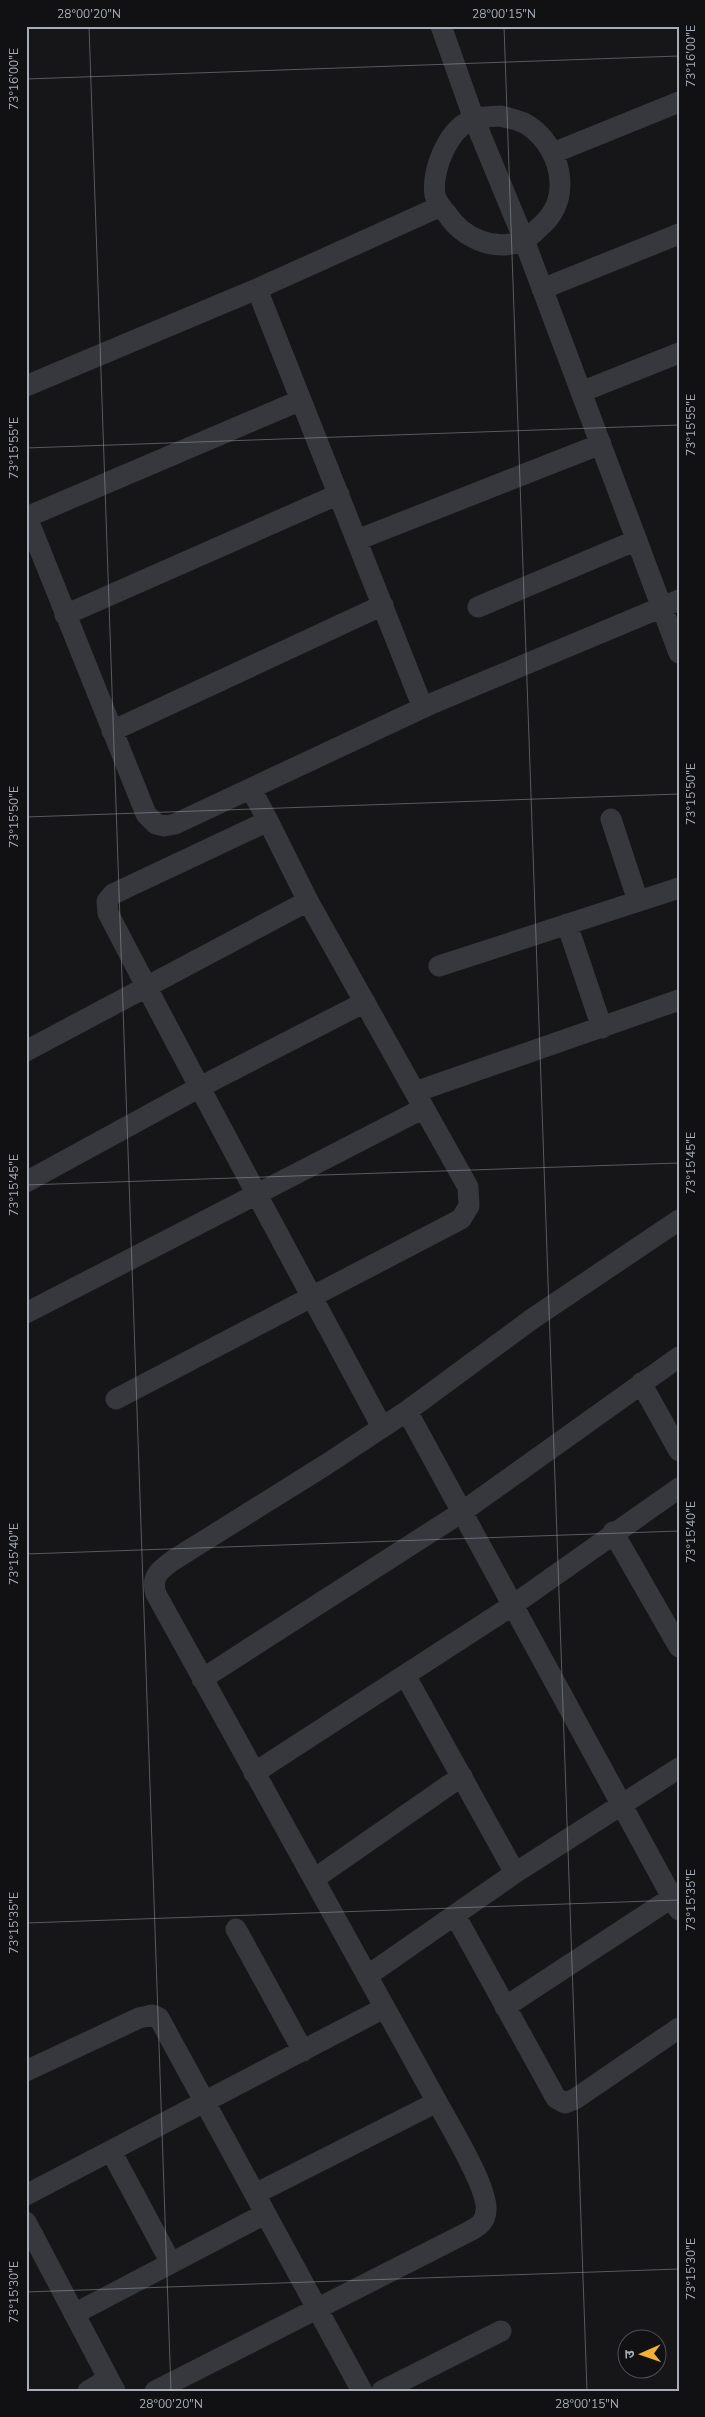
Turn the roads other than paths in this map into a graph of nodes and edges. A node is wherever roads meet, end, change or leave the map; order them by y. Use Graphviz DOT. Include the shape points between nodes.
graph roads {
  1 [pos="441,26"];
  2 [pos="679,102"];
  3 [pos="474,119"];
  4 [pos="553,153"];
  5 [pos="441,206"];
  6 [pos="679,234"];
  7 [pos="524,240"];
  8 [pos="257,289"];
  9 [pos="542,289"];
  10 [pos="679,353"];
  11 [pos="26,386"];
  12 [pos="581,392"];
  13 [pos="301,400"];
  14 [pos="601,444"];
  15 [pos="339,494"];
  16 [pos="27,516"];
  17 [pos="357,540"];
  18 [pos="637,540"];
  19 [pos="670,603"];
  20 [pos="383,605"];
  21 [pos="478,607"];
  22 [pos="65,615"];
  23 [pos="679,653"];
  24 [pos="423,708"];
  25 [pos="112,731"];
  26 [pos="251,789"];
  27 [pos="611,819"];
  28 [pos="268,821"];
  29 [pos="679,888"];
  30 [pos="308,901"];
  31 [pos="638,901"];
  32 [pos="567,924"];
  33 [pos="439,966"];
  34 [pos="146,987"];
  35 [pos="679,1000"];
  36 [pos="365,1002"];
  37 [pos="602,1028"];
  38 [pos="26,1051"];
  39 [pos="200,1087"];
  40 [pos="420,1100"];
  41 [pos="26,1182"];
  42 [pos="257,1193"];
  43 [pos="679,1220"];
  44 [pos="313,1298"];
  45 [pos="26,1313"];
  46 [pos="679,1357"];
  47 [pos="641,1383"];
  48 [pos="116,1399"];
  49 [pos="407,1411"];
  50 [pos="382,1427"];
  51 [pos="679,1451"];
  52 [pos="679,1488"];
  53 [pos="462,1512"];
  54 [pos="614,1532"];
  55 [pos="513,1605"];
  56 [pos="678,1642"];
  57 [pos="405,1675"];
  58 [pos="202,1679"];
  59 [pos="679,1768"];
  60 [pos="254,1773"];
  61 [pos="462,1776"];
  62 [pos="622,1805"];
  63 [pos="515,1873"];
  64 [pos="314,1879"];
  65 [pos="676,1900"];
  66 [pos="455,1915"];
  67 [pos="236,1929"];
  68 [pos="367,1976"];
  69 [pos="505,2007"];
  70 [pos="384,2008"];
  71 [pos="679,2028"];
  72 [pos="303,2051"];
  73 [pos="26,2071"];
  74 [pos="205,2102"];
  75 [pos="437,2102"];
  76 [pos="111,2151"];
  77 [pos="26,2194"];
  78 [pos="254,2194"];
  79 [pos="265,2214"];
  80 [pos="26,2222"];
  81 [pos="171,2264"];
  82 [pos="315,2308"];
  83 [pos="74,2314"];
  84 [pos="501,2331"];
  85 [pos="112,2385"];
  86 [pos="88,2391"];
  87 [pos="155,2391"];
  88 [pos="362,2391"];
  89 [pos="382,2391"];
  1 -- 3 [label="street"];
  2 -- 4 [label="street"];
  3 -- 4 [label="street" via="501,116 528,124 544,138"];
  3 -- 5 [label="street" via="456,129 436,174 436,195"];
  3 -- 7 [label="street"];
  4 -- 7 [label="street" via="560,173 560,193 549,218"];
  5 -- 7 [label="street" via="457,228 476,240 501,245"];
  5 -- 8 [label="street"];
  6 -- 9 [label="street"];
  7 -- 9 [label="street"];
  8 -- 11 [label="street"];
  8 -- 13 [label="street"];
  9 -- 12 [label="street"];
  10 -- 12 [label="street"];
  12 -- 14 [label="street"];
  13 -- 15 [label="street"];
  13 -- 16 [label="street"];
  14 -- 17 [label="street"];
  14 -- 18 [label="street"];
  15 -- 17 [label="street"];
  15 -- 22 [label="street"];
  16 -- 22 [label="street"];
  17 -- 20 [label="street"];
  18 -- 19 [label="street"];
  18 -- 21 [label="street"];
  19 -- 23 [label="street"];
  19 -- 24 [label="street"];
  20 -- 24 [label="street"];
  20 -- 25 [label="street"];
  22 -- 25 [label="street"];
  24 -- 26 [label="street"];
  25 -- 26 [label="street" via="146,814 156,824 175,824"];
  26 -- 28 [label="street"];
  27 -- 31 [label="street"];
  28 -- 30 [label="street"];
  28 -- 34 [label="street" via="112,894 107,901 108,913"];
  29 -- 31 [label="street"];
  30 -- 34 [label="street"];
  30 -- 36 [label="street"];
  31 -- 32 [label="street"];
  32 -- 33 [label="street"];
  32 -- 37 [label="street"];
  34 -- 38 [label="street"];
  34 -- 39 [label="street"];
  35 -- 37 [label="street"];
  36 -- 39 [label="street"];
  36 -- 40 [label="street"];
  37 -- 40 [label="street"];
  39 -- 41 [label="street"];
  39 -- 42 [label="street"];
  40 -- 42 [label="street"];
  40 -- 44 [label="street" via="468,1187 469,1206 461,1219"];
  42 -- 44 [label="street"];
  42 -- 45 [label="street"];
  43 -- 49 [label="street" via="532,1319"];
  44 -- 48 [label="street"];
  44 -- 50 [label="street"];
  46 -- 47 [label="street"];
  47 -- 51 [label="street"];
  47 -- 53 [label="street"];
  49 -- 50 [label="street"];
  49 -- 53 [label="street"];
  50 -- 58 [label="street" via="175,1559 155,1577 156,1594"];
  52 -- 54 [label="street"];
  53 -- 55 [label="street"];
  53 -- 58 [label="street"];
  54 -- 55 [label="street"];
  54 -- 56 [label="street"];
  55 -- 57 [label="street"];
  55 -- 62 [label="street"];
  57 -- 60 [label="street"];
  57 -- 61 [label="street"];
  58 -- 60 [label="street"];
  59 -- 62 [label="street"];
  60 -- 64 [label="street"];
  61 -- 63 [label="street"];
  61 -- 64 [label="street"];
  62 -- 63 [label="street"];
  62 -- 65 [label="street"];
  63 -- 66 [label="street"];
  64 -- 68 [label="street"];
  65 -- 69 [label="street"];
  66 -- 68 [label="street"];
  66 -- 69 [label="street"];
  67 -- 72 [label="street"];
  68 -- 70 [label="street"];
  69 -- 71 [label="street" via="550,2090 565,2103"];
  70 -- 72 [label="street"];
  70 -- 75 [label="street"];
  72 -- 74 [label="street"];
  73 -- 74 [label="street" via="139,2018 152,2015 159,2018"];
  74 -- 76 [label="street"];
  74 -- 78 [label="street"];
  75 -- 78 [label="street"];
  75 -- 82 [label="street" via="485,2198 484,2218 480,2225"];
  76 -- 77 [label="street"];
  76 -- 81 [label="street"];
  78 -- 79 [label="street"];
  79 -- 81 [label="street"];
  79 -- 82 [label="street"];
  80 -- 83 [label="street"];
  81 -- 83 [label="street"];
  82 -- 87 [label="street"];
  82 -- 88 [label="street"];
  83 -- 85 [label="street"];
  84 -- 89 [label="street"];
  85 -- 86 [label="street"];
}
